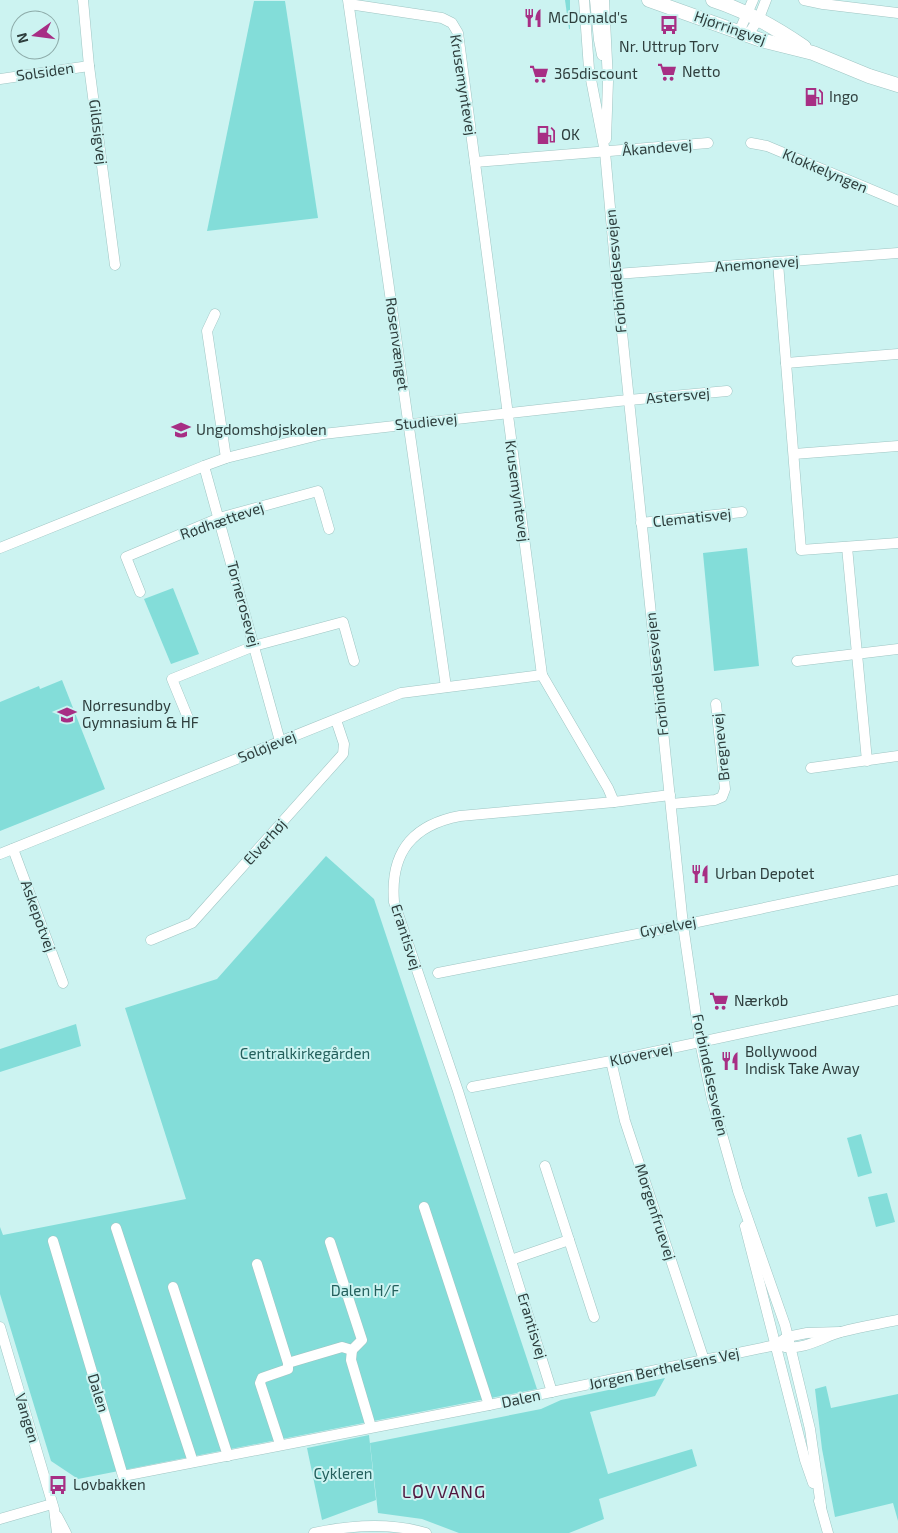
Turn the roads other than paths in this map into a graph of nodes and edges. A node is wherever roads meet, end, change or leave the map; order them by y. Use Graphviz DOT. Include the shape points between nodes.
graph roads {
  1 [pos="83,0"];
  2 [pos="584,0"];
  3 [pos="595,0"];
  4 [pos="604,0"];
  5 [pos="649,0"];
  6 [pos="713,0"];
  7 [pos="766,0"];
  8 [pos="804,0"];
  9 [pos="349,2"];
  10 [pos="753,10"];
  11 [pos="898,13"];
  12 [pos="744,33"];
  13 [pos="813,53"];
  14 [pos="89,66"];
  15 [pos="0,79"];
  16 [pos="608,81"];
  17 [pos="898,85"];
  18 [pos="608,93"];
  19 [pos="593,94"];
  20 [pos="708,143"];
  21 [pos="751,143"];
  22 [pos="605,152"];
  23 [pos="475,162"];
  24 [pos="898,201"];
  25 [pos="898,253"];
  26 [pos="778,263"];
  27 [pos="115,265"];
  28 [pos="616,274"];
  29 [pos="214,314"];
  30 [pos="898,354"];
  31 [pos="786,363"];
  32 [pos="727,391"];
  33 [pos="629,400"];
  34 [pos="506,414"];
  35 [pos="408,424"];
  36 [pos="898,446"];
  37 [pos="794,454"];
  38 [pos="226,458"];
  39 [pos="204,466"];
  40 [pos="742,512"];
  41 [pos="219,518"];
  42 [pos="641,523"];
  43 [pos="329,529"];
  44 [pos="898,543"];
  45 [pos="848,547"];
  46 [pos="0,548"];
  47 [pos="140,592"];
  48 [pos="254,646"];
  49 [pos="898,649"];
  50 [pos="857,654"];
  51 [pos="354,661"];
  52 [pos="797,661"];
  53 [pos="542,675"];
  54 [pos="446,687"];
  55 [pos="716,704"];
  56 [pos="188,718"];
  57 [pos="336,720"];
  58 [pos="280,742"];
  59 [pos="898,756"];
  60 [pos="867,761"];
  61 [pos="811,768"];
  62 [pos="670,800"];
  63 [pos="614,802"];
  64 [pos="13,849"];
  65 [pos="0,854"];
  66 [pos="898,880"];
  67 [pos="683,925"];
  68 [pos="151,940"];
  69 [pos="438,973"];
  70 [pos="63,983"];
  71 [pos="898,1000"];
  72 [pos="700,1042"];
  73 [pos="611,1061"];
  74 [pos="472,1087"];
  75 [pos="545,1166"];
  76 [pos="738,1191"];
  77 [pos="424,1207"];
  78 [pos="116,1228"];
  79 [pos="569,1240"];
  80 [pos="53,1241"];
  81 [pos="330,1242"];
  82 [pos="511,1260"];
  83 [pos="257,1264"];
  84 [pos="173,1288"];
  85 [pos="594,1317"];
  86 [pos="898,1320"];
  87 [pos="0,1327"];
  88 [pos="840,1332"];
  89 [pos="787,1337"];
  90 [pos="2,1339"];
  91 [pos="776,1345"];
  92 [pos="790,1348"];
  93 [pos="352,1350"];
  94 [pos="704,1360"];
  95 [pos="288,1364"];
  96 [pos="552,1392"];
  97 [pos="490,1405"];
  98 [pos="371,1427"];
  99 [pos="280,1444"];
  100 [pos="228,1456"];
  101 [pos="193,1462"];
  102 [pos="53,1506"];
  103 [pos="821,1506"];
  104 [pos="0,1519"];
  105 [pos="57,1533"];
  106 [pos="66,1533"];
  107 [pos="314,1533"];
  108 [pos="426,1533"];
  109 [pos="828,1533"];
  1 -- 14 [label="street, Gildsigvej"];
  2 -- 19 [label="street, Forbindelsesvejen"];
  3 -- 16 [label="street"];
  4 -- 16 [label="street, Forbindelsesvejen"];
  5 -- 12 [label="main road, Hjørringvej"];
  6 -- 10 [label="main road, Hjørringvej"];
  7 -- 10 [label="street"];
  8 -- 11 [label="street"];
  9 -- 23 [label="street, Krusemyntevej" via="442,18 452,23 458,33"];
  9 -- 35 [label="street, Rosenvænget"];
  10 -- 12 [label="street"];
  10 -- 13 [label="main road, Hjørringvej"];
  12 -- 13 [label="main road, Hjørringvej"];
  13 -- 17 [label="main road, Hjørringvej"];
  14 -- 15 [label="street, Solsiden"];
  14 -- 27 [label="street, Gildsigvej"];
  16 -- 18 [label="street, Forbindelsesvejen"];
  18 -- 19 [label="street"];
  18 -- 22 [label="street, Forbindelsesvejen"];
  19 -- 22 [label="street, Forbindelsesvejen"];
  20 -- 22 [label="street, Åkandevej"];
  21 -- 24 [label="street, Klokkelyngen" via="767,146"];
  22 -- 23 [label="street"];
  22 -- 28 [label="street, Forbindelsesvejen"];
  23 -- 34 [label="street, Krusemyntevej"];
  25 -- 26 [label="street, Anemonevej"];
  26 -- 28 [label="street, Anemonevej"];
  26 -- 31 [label="street"];
  28 -- 33 [label="street, Forbindelsesvejen"];
  29 -- 38 [label="street" via="207,331"];
  30 -- 31 [label="street"];
  31 -- 37 [label="street"];
  32 -- 33 [label="street, Astersvej"];
  33 -- 34 [label="street, Studievej"];
  33 -- 42 [label="street, Forbindelsesvejen"];
  34 -- 35 [label="street, Studievej"];
  34 -- 53 [label="street, Krusemyntevej"];
  35 -- 38 [label="street, Studievej" via="323,434"];
  35 -- 54 [label="street, Rosenvænget"];
  36 -- 37 [label="street"];
  37 -- 45 [label="street" via="801,550"];
  38 -- 39 [label="street, Studievej"];
  39 -- 41 [label="street, Tornerosevej"];
  39 -- 46 [label="street, Studievej"];
  40 -- 42 [label="street, Clematisvej"];
  41 -- 43 [label="street, Rødhættevej" via="318,491"];
  41 -- 47 [label="street, Rødhættevej" via="126,557"];
  41 -- 48 [label="street, Tornerosevej"];
  42 -- 62 [label="street, Forbindelsesvejen"];
  44 -- 45 [label="street"];
  45 -- 50 [label="street"];
  48 -- 51 [label="street" via="343,622"];
  48 -- 56 [label="street" via="172,678"];
  48 -- 58 [label="street, Tornerosevej"];
  49 -- 50 [label="street"];
  50 -- 52 [label="street"];
  50 -- 60 [label="street"];
  53 -- 54 [label="street, Soløjevej"];
  53 -- 63 [label="street, Krusemyntevej"];
  54 -- 57 [label="street, Soløjevej" via="401,693"];
  55 -- 62 [label="street, Bregnevej" via="725,789 722,797 715,800"];
  57 -- 58 [label="street, Soløjevej"];
  57 -- 68 [label="street, Elverhøj" via="344,744 343,754 192,923"];
  58 -- 64 [label="street, Soløjevej"];
  59 -- 60 [label="street"];
  60 -- 61 [label="street"];
  62 -- 63 [label="street, Erantisvej"];
  62 -- 67 [label="street, Forbindelsesvejen"];
  63 -- 82 [label="street, Erantisvej" via="444,819 429,825 406,846 395,875 394,902"];
  64 -- 65 [label="street, Soløjevej"];
  64 -- 70 [label="street, Askepotvej"];
  66 -- 67 [label="street, Gyvelvej"];
  67 -- 69 [label="street, Gyvelvej"];
  67 -- 72 [label="street, Forbindelsesvejen"];
  71 -- 72 [label="street, Kløvervej"];
  72 -- 73 [label="street, Kløvervej"];
  72 -- 76 [label="street, Forbindelsesvejen"];
  73 -- 74 [label="street, Kløvervej"];
  73 -- 94 [label="street, Morgenfruevej" via="625,1121"];
  75 -- 79 [label="street"];
  76 -- 89 [label="street, Forbindelsesvejen"];
  76 -- 91 [label="street, Forbindelsesvejen" via="748,1242"];
  77 -- 97 [label="street, Dalen"];
  78 -- 101 [label="street"];
  79 -- 82 [label="street"];
  79 -- 85 [label="street"];
  80 -- 101 [label="street, Dalen" via="123,1476"];
  81 -- 93 [label="street" via="362,1340"];
  82 -- 96 [label="street, Erantisvej"];
  83 -- 95 [label="street"];
  84 -- 100 [label="street"];
  86 -- 88 [label="street, Jørgen Berthelsens Vej"];
  87 -- 90 [label="street, Vangen"];
  88 -- 89 [label="street, Jørgen Berthelsens Vej"];
  88 -- 92 [label="street, Jørgen Berthelsens Vej"];
  89 -- 91 [label="street, Jørgen Berthelsens Vej"];
  89 -- 92 [label="street, Forbindelsesvejen"];
  90 -- 102 [label="street, Vangen"];
  91 -- 92 [label="street, Jørgen Berthelsens Vej"];
  91 -- 94 [label="street, Jørgen Berthelsens Vej"];
  91 -- 103 [label="street, Forbindelsesvejen" via="805,1460"];
  92 -- 103 [label="street, Forbindelsesvejen" via="810,1429"];
  93 -- 95 [label="street" via="342,1347"];
  93 -- 98 [label="street" via="351,1360"];
  94 -- 96 [label="street, Jørgen Berthelsens Vej"];
  95 -- 99 [label="street" via="288,1370 262,1378 260,1383"];
  96 -- 97 [label="street, Dalen"];
  97 -- 98 [label="street, Dalen"];
  98 -- 99 [label="street, Dalen"];
  99 -- 100 [label="street, Dalen"];
  100 -- 101 [label="street, Dalen"];
  102 -- 104 [label="street"];
  102 -- 105 [label="street, Vangen"];
  102 -- 106 [label="street, Vangen"];
  103 -- 109 [label="street, Forbindelsesvejen"];
  107 -- 108 [label="street" via="355,1526 386,1526"];
}
